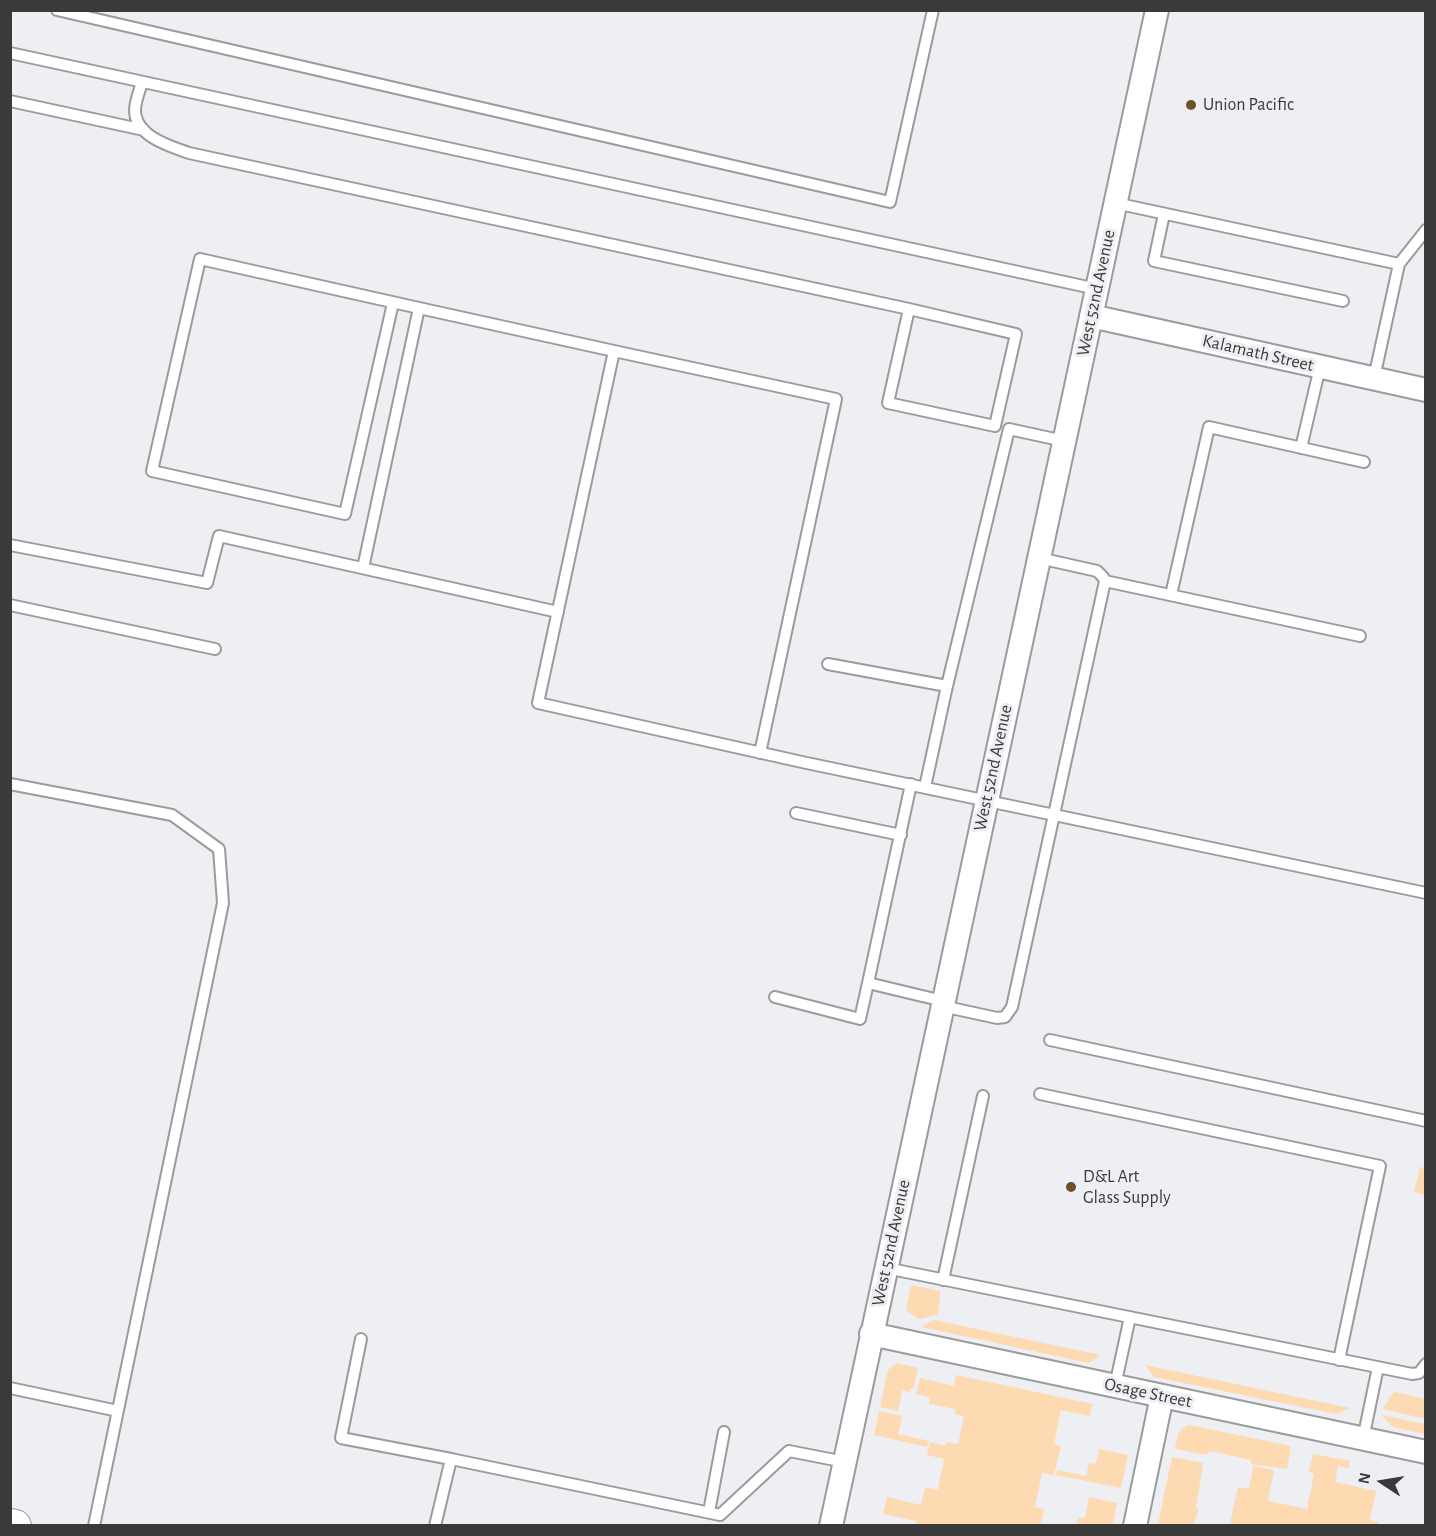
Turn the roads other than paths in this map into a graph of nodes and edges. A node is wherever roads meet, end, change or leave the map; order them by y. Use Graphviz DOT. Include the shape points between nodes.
graph roads {
  1 [pos="57,10"];
  2 [pos="933,10"];
  3 [pos="1157,10"];
  4 [pos="10,53"];
  5 [pos="142,82"];
  6 [pos="10,101"];
  7 [pos="145,130"];
  8 [pos="1115,203"];
  9 [pos="1164,214"];
  10 [pos="1425,230"];
  11 [pos="1399,264"];
  12 [pos="1097,289"];
  13 [pos="1343,301"];
  14 [pos="393,303"];
  15 [pos="419,308"];
  16 [pos="909,309"];
  17 [pos="1091,316"];
  18 [pos="614,351"];
  19 [pos="1320,366"];
  20 [pos="1374,378"];
  21 [pos="1425,390"];
  22 [pos="996,426"];
  23 [pos="1009,429"];
  24 [pos="1064,441"];
  25 [pos="1301,448"];
  26 [pos="1364,462"];
  27 [pos="10,544"];
  28 [pos="1039,558"];
  29 [pos="363,568"];
  30 [pos="1105,581"];
  31 [pos="1171,595"];
  32 [pos="10,605"];
  33 [pos="558,612"];
  34 [pos="1360,636"];
  35 [pos="215,650"];
  36 [pos="828,664"];
  37 [pos="946,686"];
  38 [pos="760,753"];
  39 [pos="10,784"];
  40 [pos="911,784"];
  41 [pos="925,787"];
  42 [pos="986,800"];
  43 [pos="796,813"];
  44 [pos="1054,814"];
  45 [pos="901,835"];
  46 [pos="1425,892"];
  47 [pos="868,983"];
  48 [pos="775,997"];
  49 [pos="943,1004"];
  50 [pos="1050,1040"];
  51 [pos="1040,1094"];
  52 [pos="983,1096"];
  53 [pos="1425,1121"];
  54 [pos="885,1268"];
  55 [pos="943,1280"];
  56 [pos="1130,1317"];
  57 [pos="872,1334"];
  58 [pos="361,1339"];
  59 [pos="1339,1360"];
  60 [pos="1425,1364"];
  61 [pos="1378,1367"];
  62 [pos="1115,1386"];
  63 [pos="10,1389"];
  64 [pos="1162,1396"];
  65 [pos="118,1411"];
  66 [pos="724,1432"];
  67 [pos="1363,1439"];
  68 [pos="1425,1452"];
  69 [pos="451,1459"];
  70 [pos="844,1462"];
  71 [pos="709,1512"];
  72 [pos="10,1524"];
  73 [pos="15,1526"];
  74 [pos="94,1526"];
  75 [pos="435,1526"];
  76 [pos="831,1526"];
  77 [pos="1134,1526"];
  1 -- 2 [label="lane" via="890,202"];
  3 -- 8 [label="street, West 52nd Avenue"];
  4 -- 5 [label="lane"];
  5 -- 7 [label="lane" via="135,111"];
  5 -- 12 [label="lane"];
  6 -- 7 [label="lane"];
  7 -- 16 [label="lane" via="157,141 189,153"];
  8 -- 9 [label="lane"];
  8 -- 12 [label="street, West 52nd Avenue"];
  9 -- 11 [label="lane"];
  9 -- 13 [label="lane" via="1154,261"];
  10 -- 11 [label="lane"];
  11 -- 20 [label="lane"];
  12 -- 17 [label="street, West 52nd Avenue"];
  14 -- 14 [label="lane" via="200,259 152,471 345,514"];
  14 -- 15 [label="lane"];
  15 -- 18 [label="lane"];
  15 -- 29 [label="lane"];
  16 -- 22 [label="lane" via="1016,334"];
  16 -- 22 [label="lane" via="888,403"];
  17 -- 19 [label="street, Kalamath Street"];
  17 -- 24 [label="street, West 52nd Avenue"];
  18 -- 33 [label="lane"];
  18 -- 38 [label="lane" via="836,399"];
  19 -- 20 [label="street, Kalamath Street"];
  19 -- 25 [label="lane"];
  20 -- 21 [label="street, Kalamath Street"];
  22 -- 23 [label="lane"];
  23 -- 24 [label="lane"];
  23 -- 37 [label="lane"];
  24 -- 28 [label="street, West 52nd Avenue"];
  25 -- 26 [label="lane"];
  25 -- 31 [label="lane" via="1209,427"];
  27 -- 29 [label="lane" via="207,583 219,536"];
  28 -- 30 [label="lane" via="1097,571"];
  28 -- 42 [label="street, West 52nd Avenue"];
  29 -- 33 [label="lane"];
  30 -- 31 [label="lane"];
  30 -- 44 [label="lane"];
  31 -- 34 [label="lane"];
  32 -- 35 [label="lane"];
  33 -- 38 [label="lane" via="538,704"];
  36 -- 37 [label="lane"];
  37 -- 41 [label="lane"];
  38 -- 40 [label="lane"];
  39 -- 65 [label="lane" via="172,816 219,849 223,903"];
  40 -- 41 [label="lane"];
  40 -- 45 [label="lane"];
  41 -- 42 [label="lane"];
  42 -- 44 [label="lane"];
  42 -- 49 [label="street, West 52nd Avenue"];
  43 -- 45 [label="lane"];
  44 -- 46 [label="lane"];
  44 -- 49 [label="lane" via="1010,1011 998,1018"];
  45 -- 47 [label="lane"];
  47 -- 48 [label="lane" via="860,1019"];
  47 -- 49 [label="lane"];
  49 -- 54 [label="street, West 52nd Avenue"];
  50 -- 53 [label="lane"];
  51 -- 59 [label="lane" via="1380,1166"];
  52 -- 55 [label="lane"];
  54 -- 55 [label="lane"];
  54 -- 57 [label="street, West 52nd Avenue"];
  55 -- 56 [label="lane"];
  56 -- 59 [label="lane"];
  56 -- 62 [label="lane"];
  57 -- 62 [label="street, Osage Street"];
  57 -- 70 [label="street, West 52nd Avenue"];
  58 -- 69 [label="lane" via="341,1438"];
  59 -- 61 [label="lane"];
  60 -- 61 [label="lane" via="1416,1374"];
  61 -- 67 [label="lane"];
  62 -- 64 [label="street, Osage Street"];
  63 -- 65 [label="lane"];
  64 -- 67 [label="street, Osage Street"];
  64 -- 77 [label="street"];
  65 -- 74 [label="lane"];
  66 -- 71 [label="lane"];
  67 -- 68 [label="street, Osage Street"];
  69 -- 71 [label="lane"];
  69 -- 75 [label="lane"];
  70 -- 71 [label="lane" via="789,1450 720,1515"];
  70 -- 76 [label="street, West 52nd Avenue"];
  72 -- 73 [label="main road"];
}
